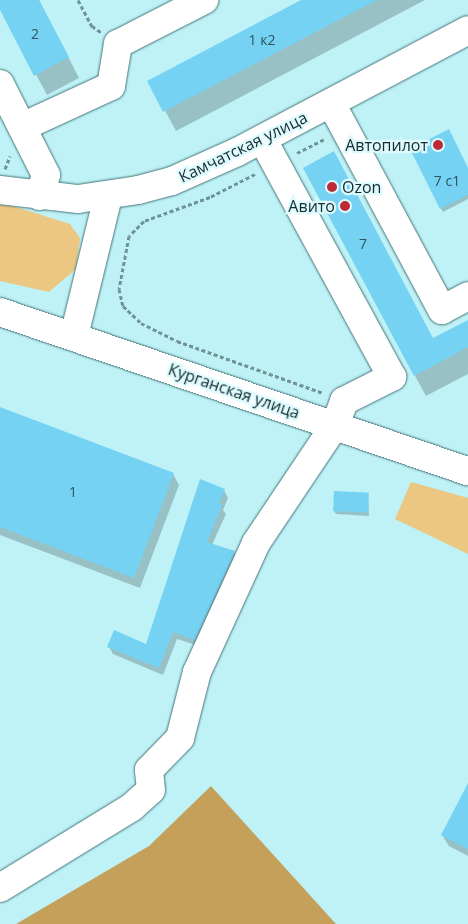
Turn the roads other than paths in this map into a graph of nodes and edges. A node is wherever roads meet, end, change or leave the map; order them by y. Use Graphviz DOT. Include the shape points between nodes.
graph roads {
  1 [pos="204,0"];
  2 [pos="171,8"];
  3 [pos="468,30"];
  4 [pos="0,84"];
  5 [pos="331,103"];
  6 [pos="22,127"];
  7 [pos="262,139"];
  8 [pos="0,190"];
  9 [pos="39,196"];
  10 [pos="108,196"];
  11 [pos="468,296"];
  12 [pos="0,312"];
  13 [pos="74,336"];
  14 [pos="339,413"];
  15 [pos="468,471"];
  16 [pos="0,888"];
  1 -- 2 [label="street"];
  2 -- 6 [label="street" via="118,44 111,86"];
  3 -- 5 [label="street, Камчатская улица"];
  4 -- 6 [label="street"];
  5 -- 7 [label="street, Камчатская улица"];
  5 -- 11 [label="street" via="442,310"];
  6 -- 9 [label="street" via="46,175"];
  7 -- 10 [label="street, Камчатская улица" via="172,181"];
  7 -- 14 [label="street" via="392,377"];
  8 -- 9 [label="street, Камчатская улица"];
  9 -- 10 [label="street, Камчатская улица" via="78,199"];
  10 -- 13 [label="street"];
  12 -- 13 [label="street, Курганская улица"];
  13 -- 14 [label="street, Курганская улица"];
  14 -- 15 [label="street, Курганская улица"];
  14 -- 16 [label="street" via="256,543 197,672 180,738 149,770 151,790 132,807"];
}
